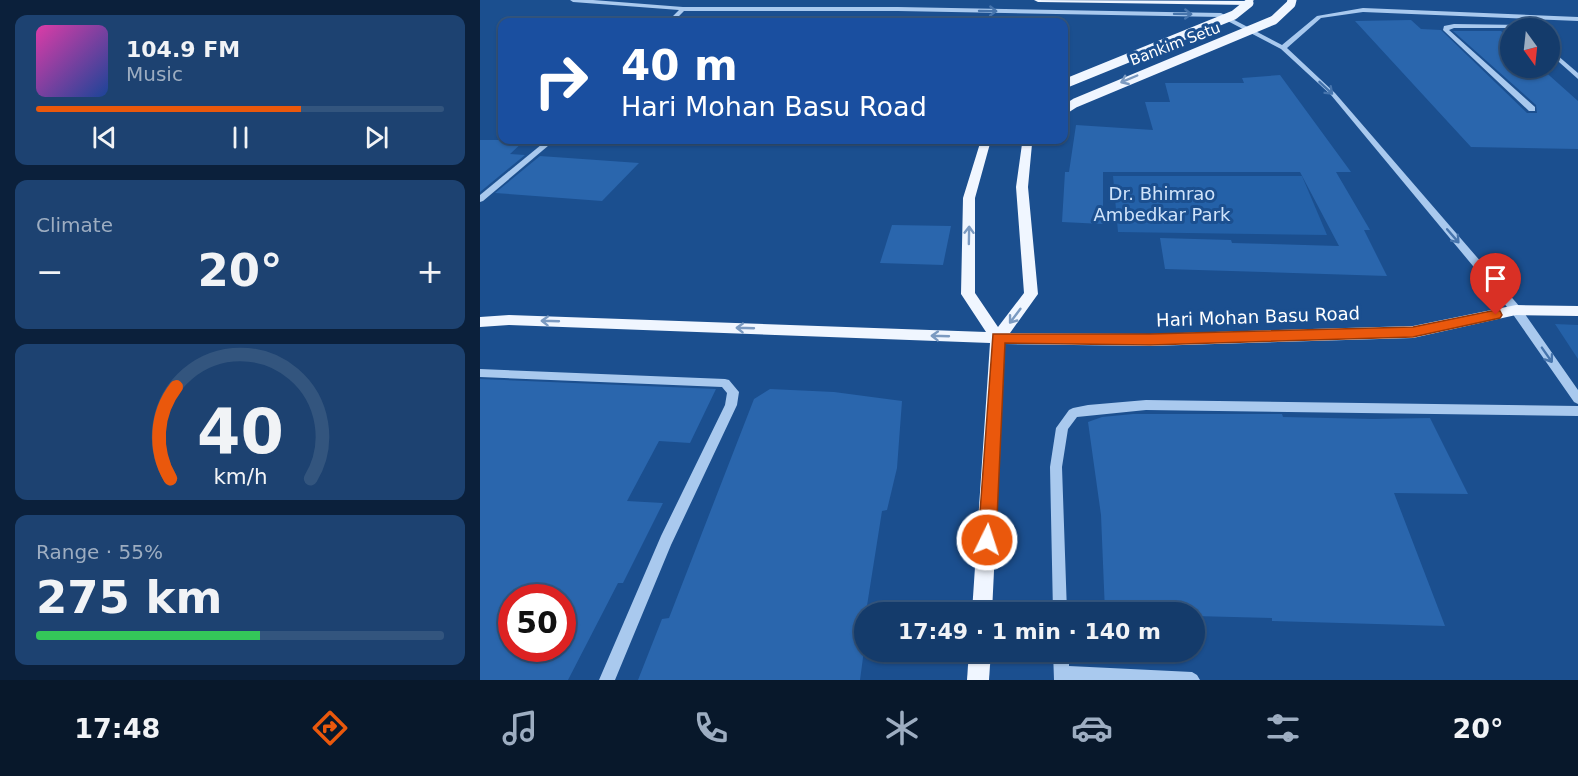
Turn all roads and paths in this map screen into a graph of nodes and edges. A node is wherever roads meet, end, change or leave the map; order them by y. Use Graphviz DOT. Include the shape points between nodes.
graph roads {
  1 [pos="573,0"];
  2 [pos="1038,0"];
  3 [pos="1292,0"];
  4 [pos="1250,2"];
  5 [pos="683,9"];
  6 [pos="1510,16"];
  7 [pos="674,18"];
  8 [pos="1512,18"];
  9 [pos="1578,20"];
  10 [pos="1500,27"];
  11 [pos="1283,48"];
  12 [pos="1560,60"];
  13 [pos="1578,77"];
  14 [pos="1068,82"];
  15 [pos="1068,107"];
  16 [pos="1532,109"];
  17 [pos="546,144"];
  18 [pos="985,144"];
  19 [pos="1027,144"];
  20 [pos="480,199"];
  21 [pos="1516,310"];
  22 [pos="1578,311"];
  23 [pos="480,322"];
  24 [pos="998,338"];
  25 [pos="480,373"];
  26 [pos="1578,399"];
  27 [pos="1578,411"];
  28 [pos="983,602"];
  29 [pos="1060,602"];
  30 [pos="979,662"];
  31 [pos="1062,676"];
  32 [pos="607,680"];
  33 [pos="978,680"];
  34 [pos="1192,680"];
  1 -- 5 [label="street"];
  2 -- 4 [label="main road"];
  3 -- 15 [label="main road, Bankim Setu, one-way, bridge" via="1274,20 1243,35"];
  4 -- 14 [label="main road, Bankim Setu, bridge" via="1234,15"];
  5 -- 7 [label="street"];
  5 -- 11 [label="street, one-way" via="1221,15"];
  6 -- 8 [label="street"];
  6 -- 9 [label="street"];
  6 -- 11 [label="street" via="1364,10 1319,17"];
  10 -- 16 [label="street" via="1454,26 1446,30"];
  11 -- 21 [label="street, one-way" via="1333,94"];
  12 -- 13 [label="street"];
  17 -- 20 [label="street"];
  24 -- 18 [label="main road, one-way" via="968,294 969,198"];
  19 -- 24 [label="main road, one-way" via="1022,187 1031,294"];
  21 -- 22 [label="main road, Hari Mohan Basu Road"];
  21 -- 24 [label="main road, Hari Mohan Basu Road" via="1413,332 1150,340"];
  21 -- 26 [label="street, one-way"];
  24 -- 23 [label="main road, Hari Mohan Basu Road, one-way"];
  24 -- 28 [label="main road"];
  25 -- 32 [label="street" via="725,383 733,392 731,405 666,541"];
  27 -- 29 [label="street" via="1146,405 1073,413 1062,428 1056,467"];
  30 -- 33 [label="main road"];
  31 -- 34 [label="street"];
}
